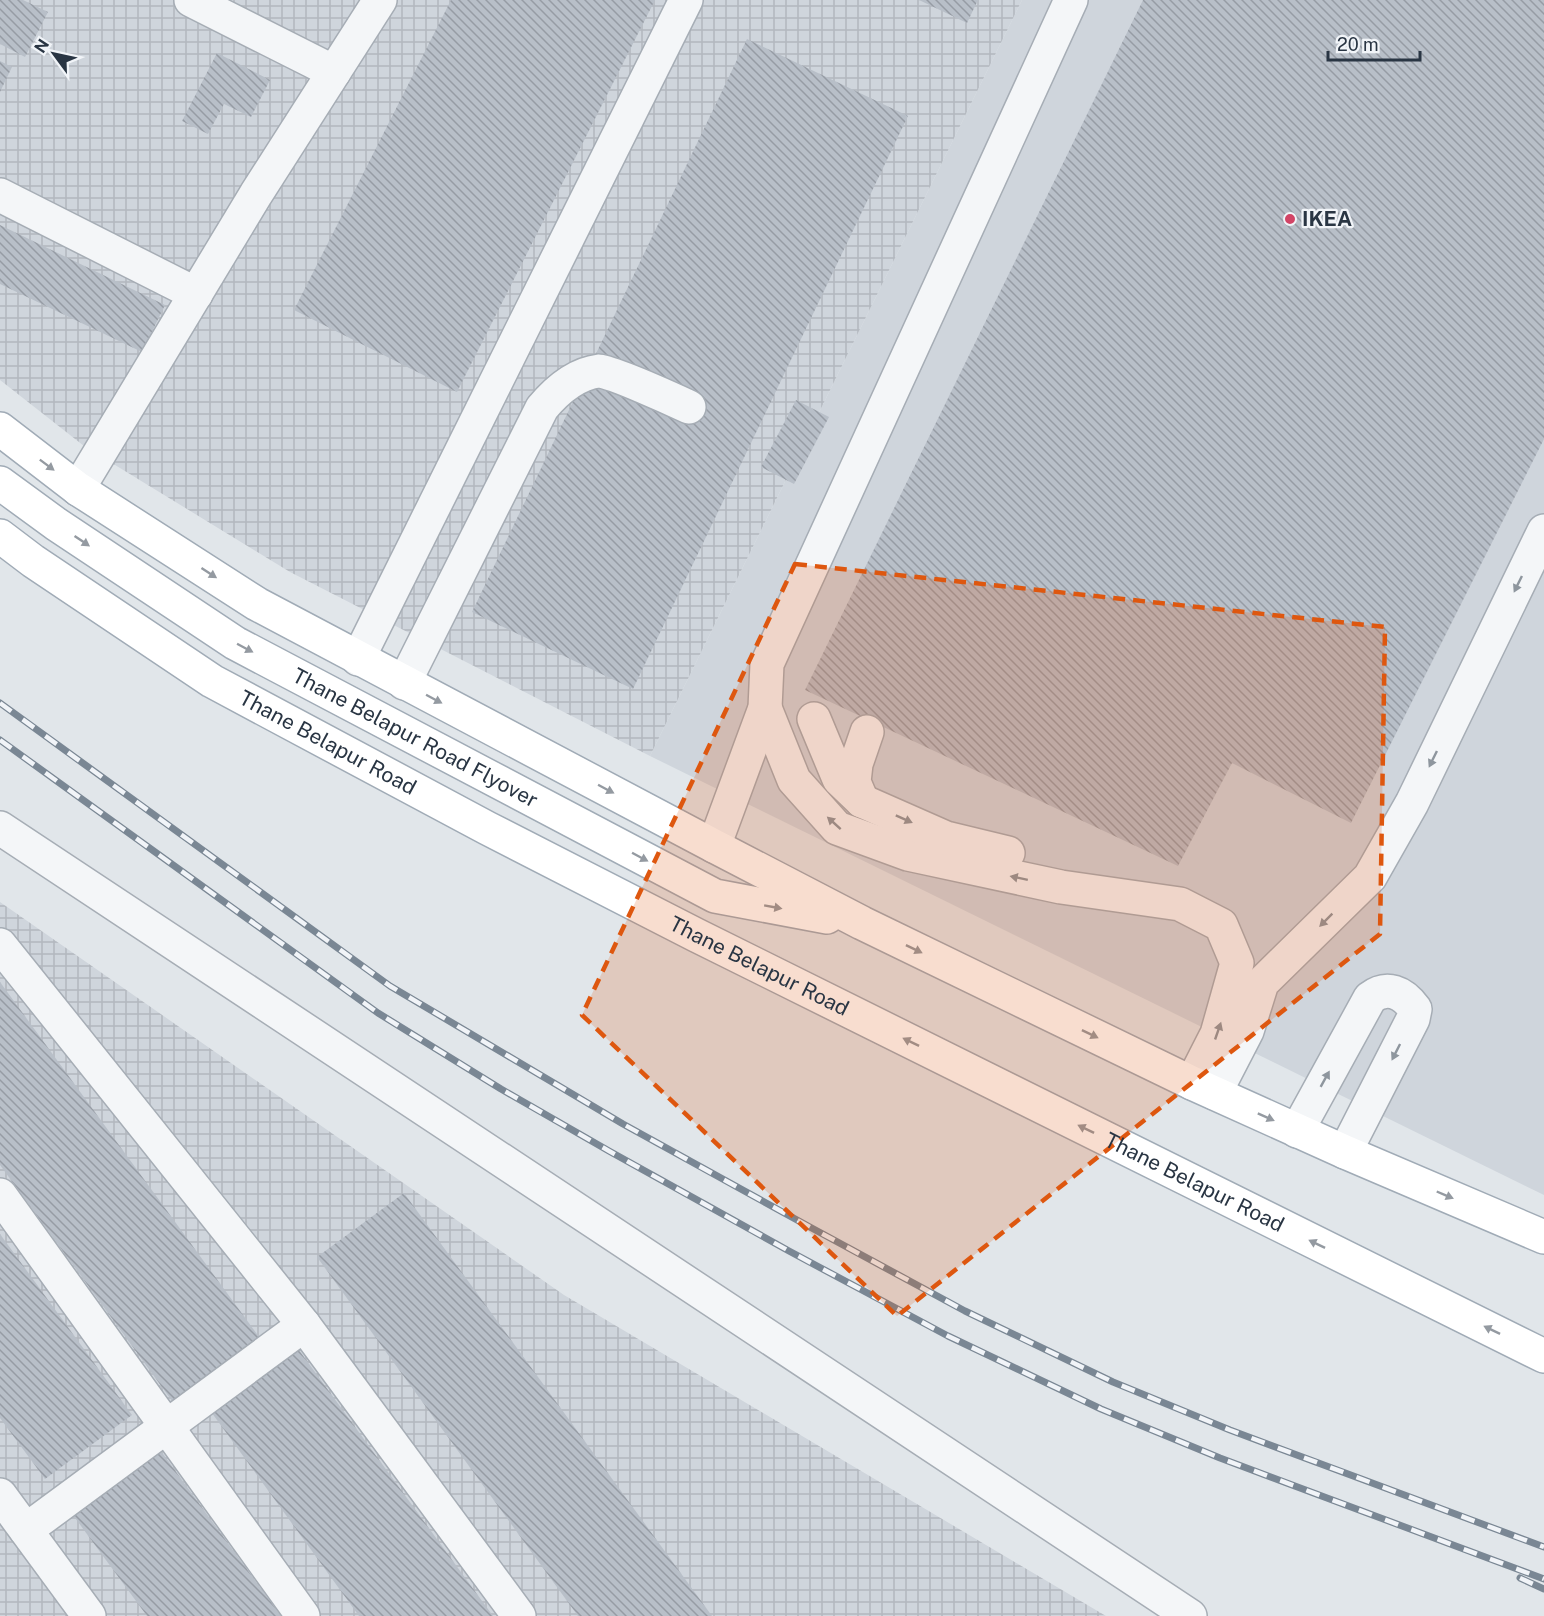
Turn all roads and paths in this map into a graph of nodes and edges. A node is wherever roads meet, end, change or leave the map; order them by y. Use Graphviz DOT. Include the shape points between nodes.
graph roads {
  1 [pos="191,0"];
  2 [pos="380,0"];
  3 [pos="686,0"];
  4 [pos="1071,0"];
  5 [pos="334,72"];
  6 [pos="0,195"];
  7 [pos="196,294"];
  8 [pos="689,407"];
  9 [pos="0,429"];
  10 [pos="0,483"];
  11 [pos="78,489"];
  12 [pos="1544,531"];
  13 [pos="0,536"];
  14 [pos="358,659"];
  15 [pos="404,683"];
  16 [pos="765,708"];
  17 [pos="814,719"];
  18 [pos="867,732"];
  19 [pos="862,801"];
  20 [pos="0,828"];
  21 [pos="714,846"];
  22 [pos="862,923"];
  23 [pos="0,945"];
  24 [pos="1262,983"];
  25 [pos="1203,1088"];
  26 [pos="1297,1131"];
  27 [pos="1345,1152"];
  28 [pos="0,1195"];
  29 [pos="1544,1237"];
  30 [pos="304,1325"];
  31 [pos="1544,1356"];
  32 [pos="167,1427"];
  33 [pos="0,1495"];
  34 [pos="26,1530"];
  35 [pos="89,1616"];
  36 [pos="303,1616"];
  37 [pos="519,1616"];
  38 [pos="1190,1616"];
  1 -- 5 [label="lane"];
  2 -- 5 [label="lane"];
  3 -- 14 [label="lane"];
  4 -- 16 [label="lane" via="767,664"];
  5 -- 7 [label="lane"];
  6 -- 7 [label="lane"];
  7 -- 11 [label="lane"];
  8 -- 15 [label="lane" via="602,370 579,376 556,392 542,408"];
  9 -- 11 [label="main road, one-way"];
  10 -- 22 [label="main road, Thane Belapur Road Flyover, one-way" via="235,642 715,896"];
  11 -- 14 [label="main road, one-way" via="257,604"];
  12 -- 24 [label="lane, one-way" via="1412,803 1370,877"];
  31 -- 13 [label="main road, Thane Belapur Road, one-way" via="696,935 402,783 212,681"];
  14 -- 15 [label="main road"];
  15 -- 21 [label="main road, one-way"];
  16 -- 21 [label="lane"];
  25 -- 16 [label="lane, one-way" via="1238,963 1221,925 1180,904 1061,887 908,854 837,828 794,780"];
  17 -- 19 [label="lane" via="839,779"];
  18 -- 19 [label="lane" via="854,782"];
  19 -- 24 [label="lane, one-way" via="946,838 1049,863 1182,885 1212,900 1240,923 1256,955"];
  20 -- 38 [label="lane"];
  21 -- 22 [label="main road"];
  22 -- 25 [label="main road, one-way"];
  23 -- 30 [label="lane"];
  24 -- 25 [label="lane" via="1247,1031"];
  25 -- 26 [label="main road, one-way"];
  26 -- 27 [label="main road"];
  26 -- 27 [label="lane, one-way" via="1370,998 1389,990 1399,994 1415,1009 1413,1019"];
  27 -- 29 [label="main road, one-way"];
  28 -- 32 [label="lane"];
  30 -- 32 [label="lane"];
  30 -- 37 [label="lane"];
  32 -- 34 [label="lane"];
  32 -- 36 [label="lane"];
  33 -- 34 [label="lane"];
  34 -- 35 [label="lane"];
}
